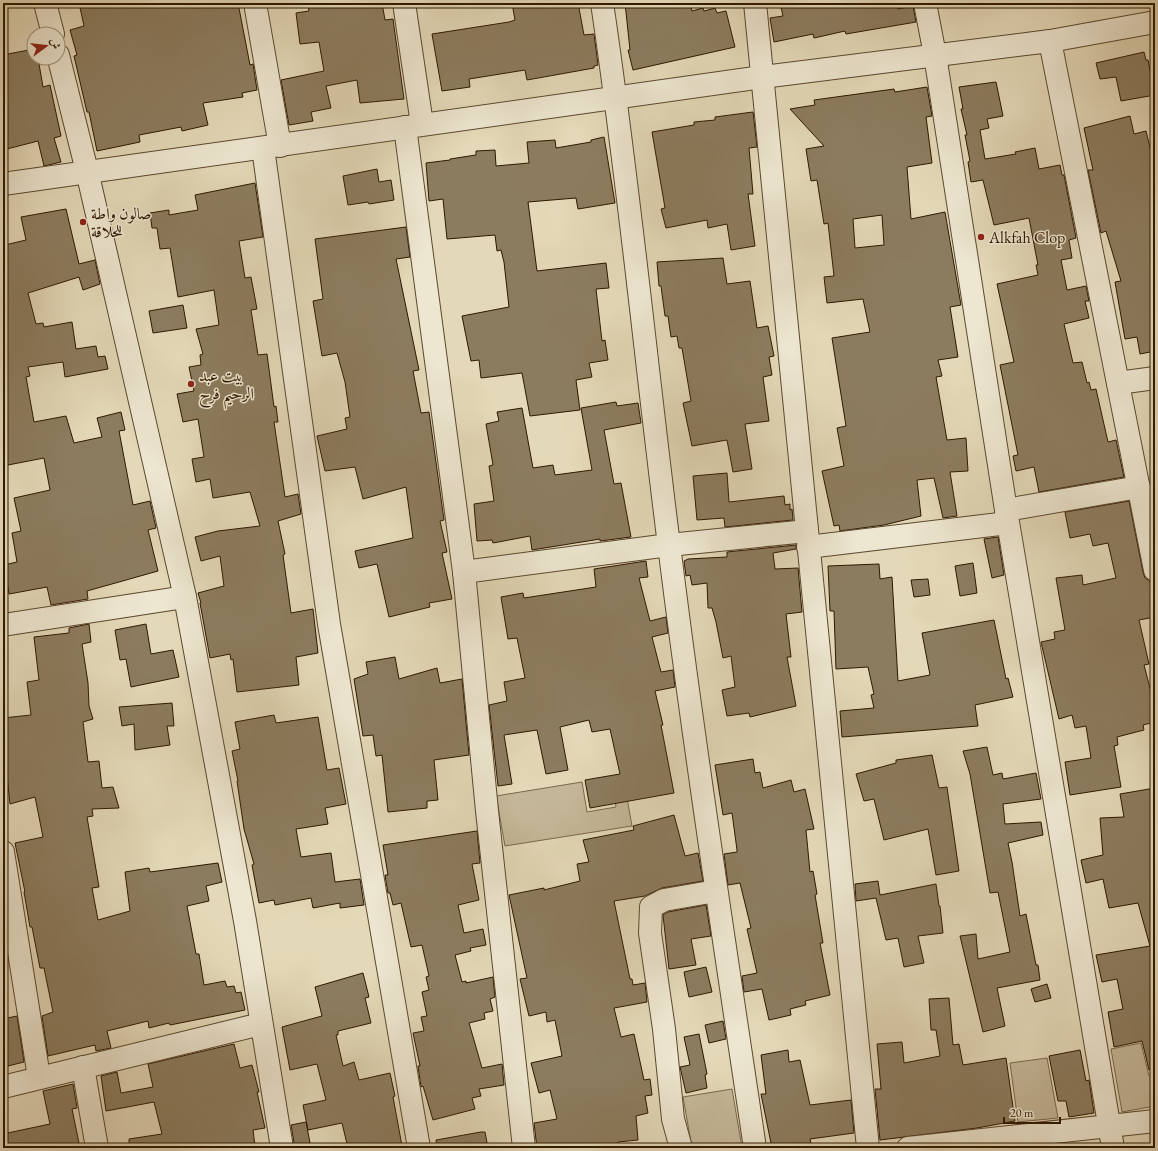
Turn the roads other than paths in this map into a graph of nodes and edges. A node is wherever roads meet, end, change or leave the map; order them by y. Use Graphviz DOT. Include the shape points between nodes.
graph roads {
  1 [pos="45,3"];
  2 [pos="255,3"];
  3 [pos="404,3"];
  4 [pos="602,3"];
  5 [pos="754,3"];
  6 [pos="925,3"];
  7 [pos="51,26"];
  8 [pos="1154,27"];
  9 [pos="1050,41"];
  10 [pos="935,55"];
  11 [pos="61,66"];
  12 [pos="762,77"];
  13 [pos="616,98"];
  14 [pos="414,126"];
  15 [pos="271,147"];
  16 [pos="87,171"];
  17 [pos="3,184"];
  18 [pos="1155,378"];
  19 [pos="1118,383"];
  20 [pos="1139,487"];
  21 [pos="1007,517"];
  22 [pos="807,539"];
  23 [pos="669,545"];
  24 [pos="1155,570"];
  25 [pos="464,572"];
  26 [pos="185,598"];
  27 [pos="3,625"];
  28 [pos="3,852"];
  29 [pos="716,891"];
  30 [pos="261,1024"];
  31 [pos="83,1067"];
  32 [pos="39,1078"];
  33 [pos="3,1087"];
  34 [pos="1155,1121"];
  35 [pos="1110,1125"];
  36 [pos="97,1148"];
  37 [pos="282,1148"];
  38 [pos="419,1148"];
  39 [pos="524,1148"];
  40 [pos="681,1148"];
  41 [pos="755,1148"];
  42 [pos="868,1148"];
  43 [pos="908,1148"];
  44 [pos="1113,1148"];
  1 -- 7 [label="street"];
  2 -- 15 [label="street"];
  3 -- 14 [label="street"];
  4 -- 13 [label="street"];
  5 -- 12 [label="street"];
  6 -- 10 [label="street"];
  8 -- 9 [label="street"];
  9 -- 10 [label="street"];
  9 -- 19 [label="street"];
  10 -- 12 [label="street"];
  10 -- 21 [label="street"];
  11 -- 16 [label="street"];
  12 -- 13 [label="street"];
  12 -- 22 [label="street"];
  13 -- 14 [label="street"];
  13 -- 23 [label="street"];
  14 -- 15 [label="street"];
  14 -- 25 [label="street"];
  15 -- 16 [label="street"];
  15 -- 38 [label="street" via="329,624"];
  16 -- 17 [label="street"];
  16 -- 26 [label="street"];
  18 -- 19 [label="street"];
  19 -- 20 [label="street"];
  20 -- 21 [label="street"];
  20 -- 24 [label="street"];
  21 -- 22 [label="street"];
  21 -- 35 [label="street"];
  22 -- 23 [label="street"];
  22 -- 42 [label="street"];
  23 -- 25 [label="street"];
  23 -- 29 [label="street"];
  25 -- 39 [label="street"];
  26 -- 27 [label="street"];
  26 -- 30 [label="street" via="245,921"];
  28 -- 32 [label="street"];
  29 -- 40 [label="street" via="664,900 651,907 650,933 673,1119"];
  29 -- 41 [label="street"];
  30 -- 31 [label="street"];
  30 -- 37 [label="street"];
  31 -- 32 [label="street"];
  31 -- 36 [label="street"];
  32 -- 33 [label="street"];
  34 -- 35 [label="street"];
  35 -- 43 [label="street"];
  35 -- 44 [label="street"];
}
